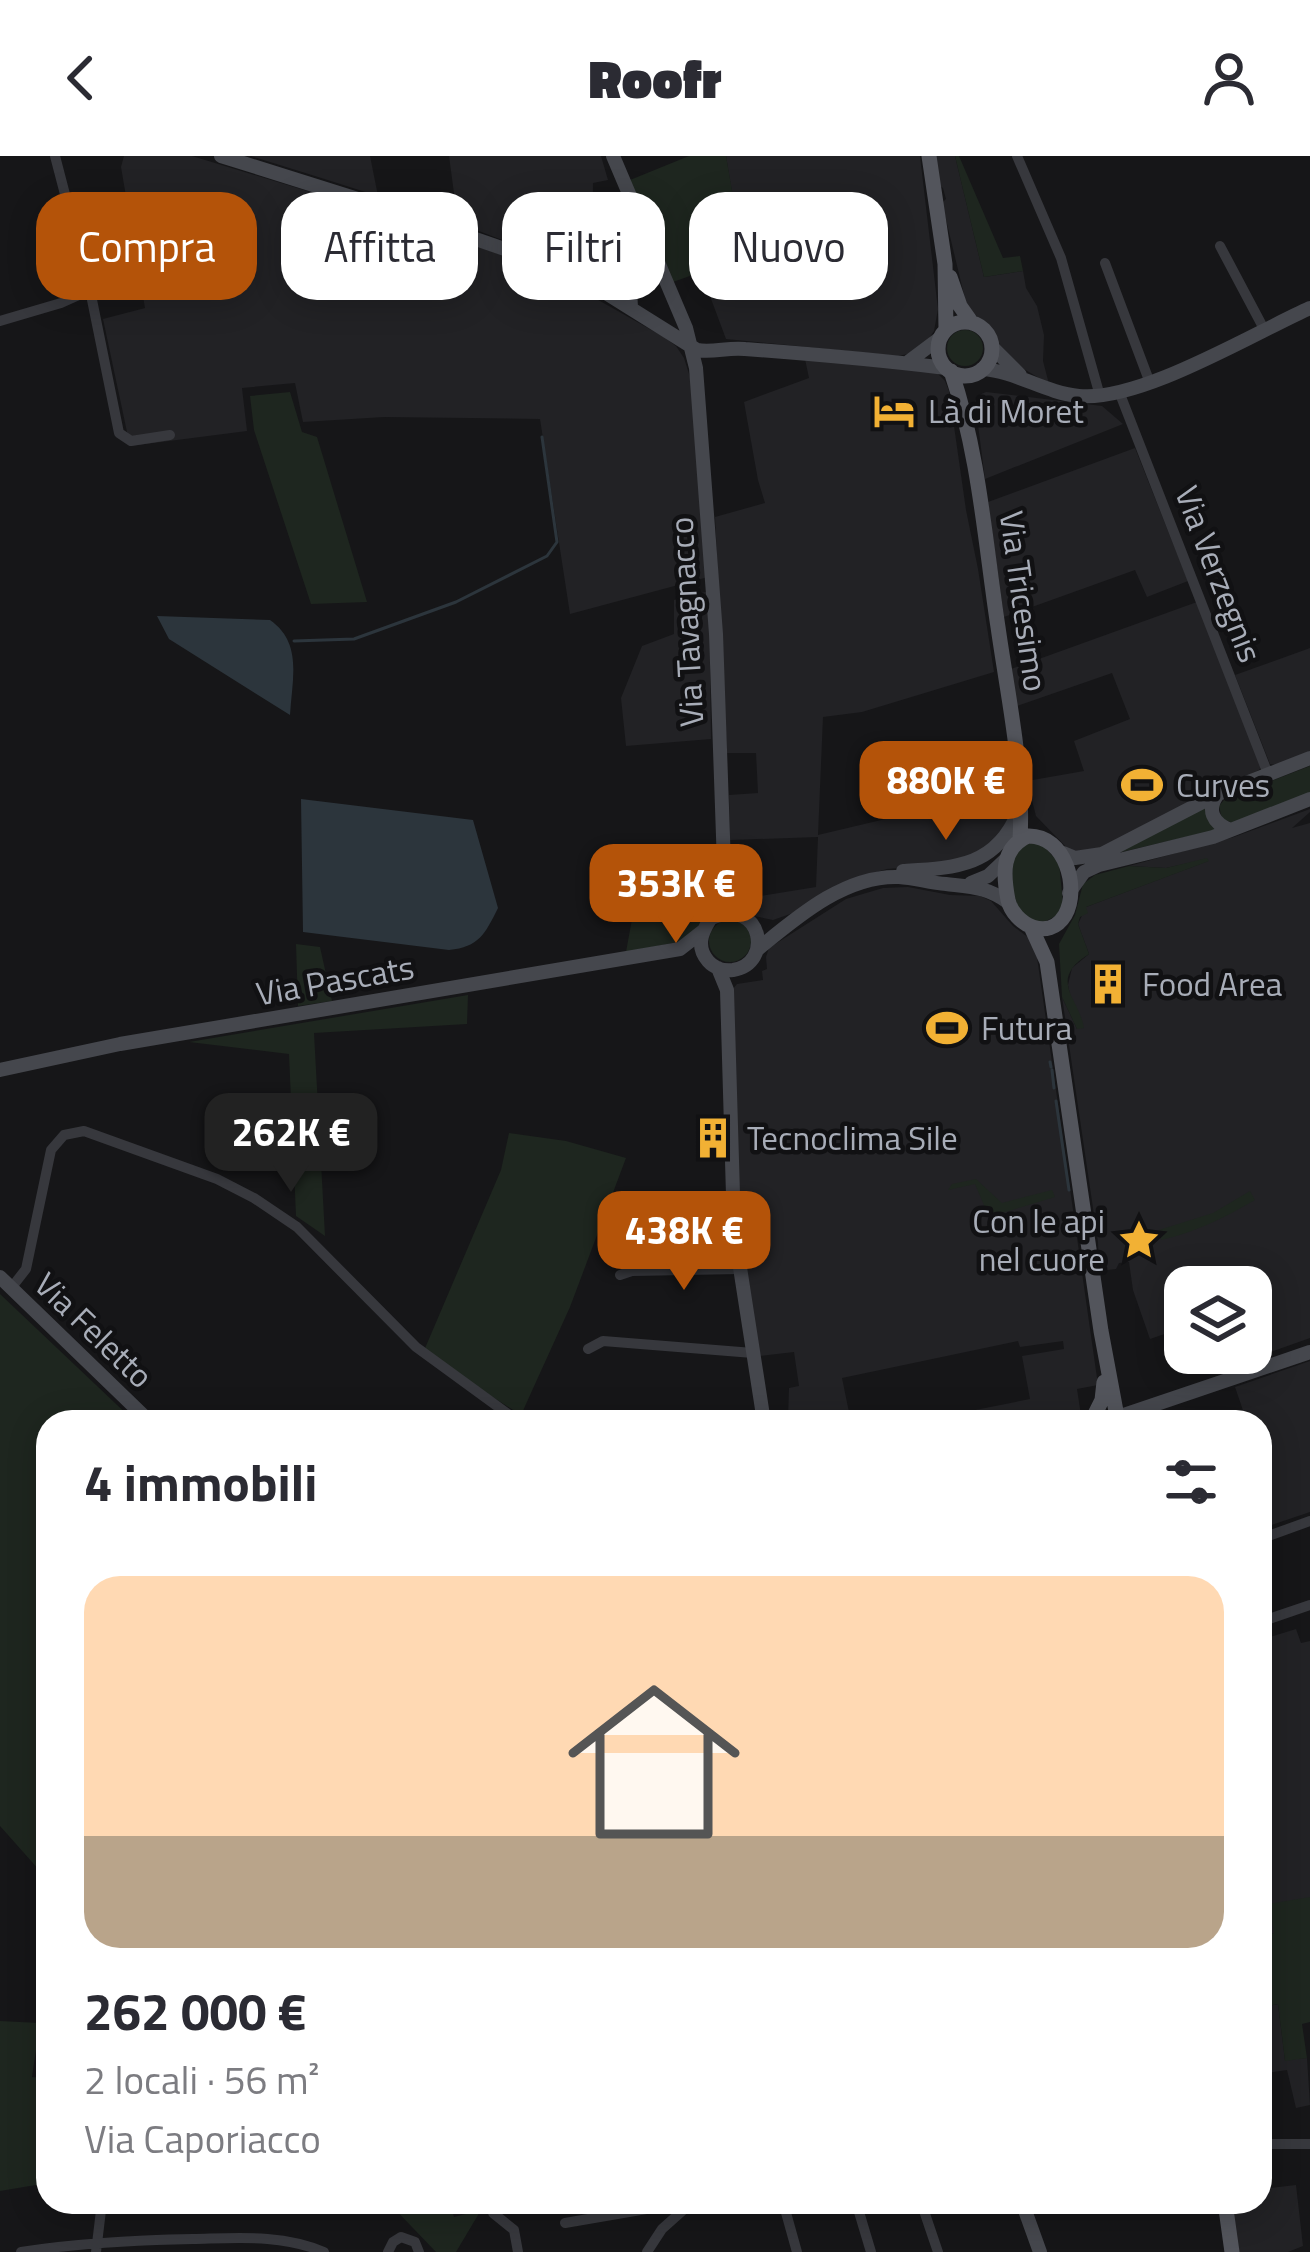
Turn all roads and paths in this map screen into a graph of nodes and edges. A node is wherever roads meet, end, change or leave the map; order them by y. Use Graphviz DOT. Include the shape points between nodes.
graph roads {
  1 [pos="55,156"];
  2 [pos="221,156"];
  3 [pos="614,156"];
  4 [pos="929,156"];
  5 [pos="1017,156"];
  6 [pos="64,192"];
  7 [pos="628,192"];
  8 [pos="1220,246"];
  9 [pos="502,248"];
  10 [pos="1105,262"];
  11 [pos="945,264"];
  12 [pos="666,280"];
  13 [pos="68,300"];
  14 [pos="92,300"];
  15 [pos="618,300"];
  16 [pos="631,300"];
  17 [pos="676,302"];
  18 [pos="631,308"];
  19 [pos="1310,308"];
  20 [pos="0,321"];
  21 [pos="653,321"];
  22 [pos="972,323"];
  23 [pos="686,328"];
  24 [pos="1264,329"];
  25 [pos="943,334"];
  26 [pos="992,347"];
  27 [pos="691,348"];
  28 [pos="713,351"];
  29 [pos="908,362"];
  30 [pos="696,368"];
  31 [pos="948,369"];
  32 [pos="976,372"];
  33 [pos="1023,378"];
  34 [pos="1150,383"];
  35 [pos="1120,394"];
  36 [pos="1100,396"];
  37 [pos="966,415"];
  38 [pos="170,435"];
  39 [pos="1310,758"];
  40 [pos="1268,774"];
  41 [pos="1218,794"];
  42 [pos="1022,796"];
  43 [pos="1310,799"];
  44 [pos="1230,830"];
  45 [pos="1038,836"];
  46 [pos="1020,839"];
  47 [pos="1063,853"];
  48 [pos="1005,860"];
  49 [pos="875,879"];
  50 [pos="966,884"];
  51 [pos="1069,893"];
  52 [pos="724,894"];
  53 [pos="1009,903"];
  54 [pos="714,917"];
  55 [pos="744,917"];
  56 [pos="794,920"];
  57 [pos="1055,925"];
  58 [pos="1031,927"];
  59 [pos="703,931"];
  60 [pos="680,949"];
  61 [pos="758,949"];
  62 [pos="1047,962"];
  63 [pos="712,963"];
  64 [pos="737,969"];
  65 [pos="727,990"];
  66 [pos="0,1070"];
  67 [pos="739,1269"];
  68 [pos="620,1276"];
  69 [pos="6,1282"];
  70 [pos="588,1349"];
  71 [pos="1310,1352"];
  72 [pos="753,1353"];
  73 [pos="138,1410"];
  74 [pos="502,1410"];
  75 [pos="762,1410"];
  76 [pos="1108,1410"];
  77 [pos="1128,1410"];
  78 [pos="1310,1521"];
  79 [pos="1272,1535"];
  80 [pos="1310,1605"];
  81 [pos="1272,1618"];
  82 [pos="1272,2144"];
  83 [pos="1310,2144"];
  84 [pos="100,2214"];
  85 [pos="494,2214"];
  86 [pos="587,2214"];
  87 [pos="612,2214"];
  88 [pos="678,2214"];
  89 [pos="786,2214"];
  90 [pos="860,2214"];
  91 [pos="925,2214"];
  92 [pos="1026,2214"];
  93 [pos="1227,2214"];
  94 [pos="588,2219"];
  95 [pos="565,2223"];
  96 [pos="96,2247"];
  97 [pos="21,2252"];
  98 [pos="324,2252"];
  99 [pos="388,2252"];
  100 [pos="419,2252"];
  101 [pos="518,2252"];
  102 [pos="647,2252"];
  103 [pos="797,2252"];
  104 [pos="872,2252"];
  105 [pos="938,2252"];
  106 [pos="1040,2252"];
  107 [pos="1232,2252"];
  1 -- 6 [label="street"];
  2 -- 9 [label="street"];
  3 -- 7 [label="street"];
  4 -- 11 [label="main road"];
  5 -- 36 [label="street" via="1061,259"];
  8 -- 24 [label="street"];
  10 -- 34 [label="street"];
  11 -- 22 [label="main road"];
  11 -- 25 [label="main road"];
  12 -- 17 [label="street"];
  13 -- 20 [label="street"];
  14 -- 38 [label="street" via="119,433 131,441"];
  15 -- 18 [label="street"];
  16 -- 18 [label="street"];
  17 -- 21 [label="street" via="671,315"];
  17 -- 23 [label="street, Via Tavagnacco"];
  18 -- 21 [label="street"];
  19 -- 24 [label="street"];
  21 -- 27 [label="street"];
  22 -- 25 [label="main road"];
  22 -- 26 [label="main road"];
  23 -- 27 [label="street, Via Tavagnacco"];
  23 -- 28 [label="street"];
  24 -- 34 [label="street"];
  25 -- 29 [label="street"];
  25 -- 31 [label="main road" via="938,352"];
  26 -- 32 [label="main road"];
  26 -- 33 [label="street"];
  27 -- 28 [label="street"];
  27 -- 30 [label="street, Via Tavagnacco"];
  28 -- 29 [label="street"];
  28 -- 30 [label="street"];
  29 -- 31 [label="street"];
  30 -- 52 [label="street, Via Tavagnacco"];
  31 -- 32 [label="main road"];
  31 -- 37 [label="main road, Via Tricesimo"];
  32 -- 33 [label="street"];
  32 -- 37 [label="main road, Via Tricesimo"];
  33 -- 36 [label="street"];
  34 -- 35 [label="street"];
  35 -- 36 [label="street"];
  35 -- 40 [label="street, Via Verzegnis"];
  37 -- 42 [label="main road, Via Tricesimo"];
  39 -- 40 [label="street"];
  40 -- 41 [label="street"];
  41 -- 44 [label="street" via="1212,814"];
  41 -- 47 [label="street" via="1102,854"];
  42 -- 45 [label="main road, Via Tricesimo"];
  42 -- 46 [label="main road, Via Tricesimo"];
  42 -- 49 [label="street" via="1007,833 974,862"];
  43 -- 44 [label="street"];
  44 -- 51 [label="street" via="1099,865"];
  45 -- 46 [label="main road"];
  45 -- 47 [label="main road"];
  46 -- 48 [label="main road"];
  47 -- 51 [label="main road"];
  48 -- 50 [label="street"];
  48 -- 53 [label="main road"];
  49 -- 50 [label="street"];
  49 -- 56 [label="street"];
  50 -- 53 [label="street"];
  51 -- 57 [label="main road"];
  52 -- 54 [label="street, Via Tavagnacco"];
  52 -- 55 [label="street"];
  53 -- 58 [label="main road"];
  54 -- 55 [label="street"];
  54 -- 59 [label="street"];
  55 -- 56 [label="street"];
  55 -- 61 [label="street" via="756,929"];
  56 -- 61 [label="street"];
  57 -- 58 [label="main road"];
  57 -- 62 [label="main road"];
  58 -- 62 [label="main road"];
  59 -- 60 [label="street, Via Pascats"];
  59 -- 63 [label="street"];
  60 -- 63 [label="street, Via Pascats"];
  60 -- 66 [label="street, Via Pascats"];
  61 -- 64 [label="street"];
  62 -- 76 [label="main road"];
  63 -- 64 [label="street"];
  63 -- 65 [label="street"];
  64 -- 65 [label="street"];
  65 -- 67 [label="street"];
  67 -- 68 [label="street"];
  67 -- 72 [label="street"];
  69 -- 73 [label="street, Via Feletto"];
  69 -- 74 [label="street" via="26,1269 51,1150 64,1135 84,1131 235,1187 265,1206 416,1347"];
  70 -- 72 [label="street" via="603,1341"];
  71 -- 77 [label="street"];
  72 -- 75 [label="street"];
  78 -- 79 [label="street"];
  80 -- 81 [label="street"];
  82 -- 83 [label="street"];
  84 -- 96 [label="street"];
  85 -- 101 [label="street" via="514,2230"];
  86 -- 94 [label="street"];
  87 -- 94 [label="street"];
  88 -- 102 [label="street"];
  89 -- 103 [label="street"];
  90 -- 104 [label="street"];
  91 -- 105 [label="street"];
  92 -- 106 [label="street"];
  93 -- 107 [label="main road"];
  94 -- 95 [label="street"];
  96 -- 97 [label="street"];
  96 -- 98 [label="street" via="253,2237"];
  99 -- 100 [label="street" via="406,2237"];
}
